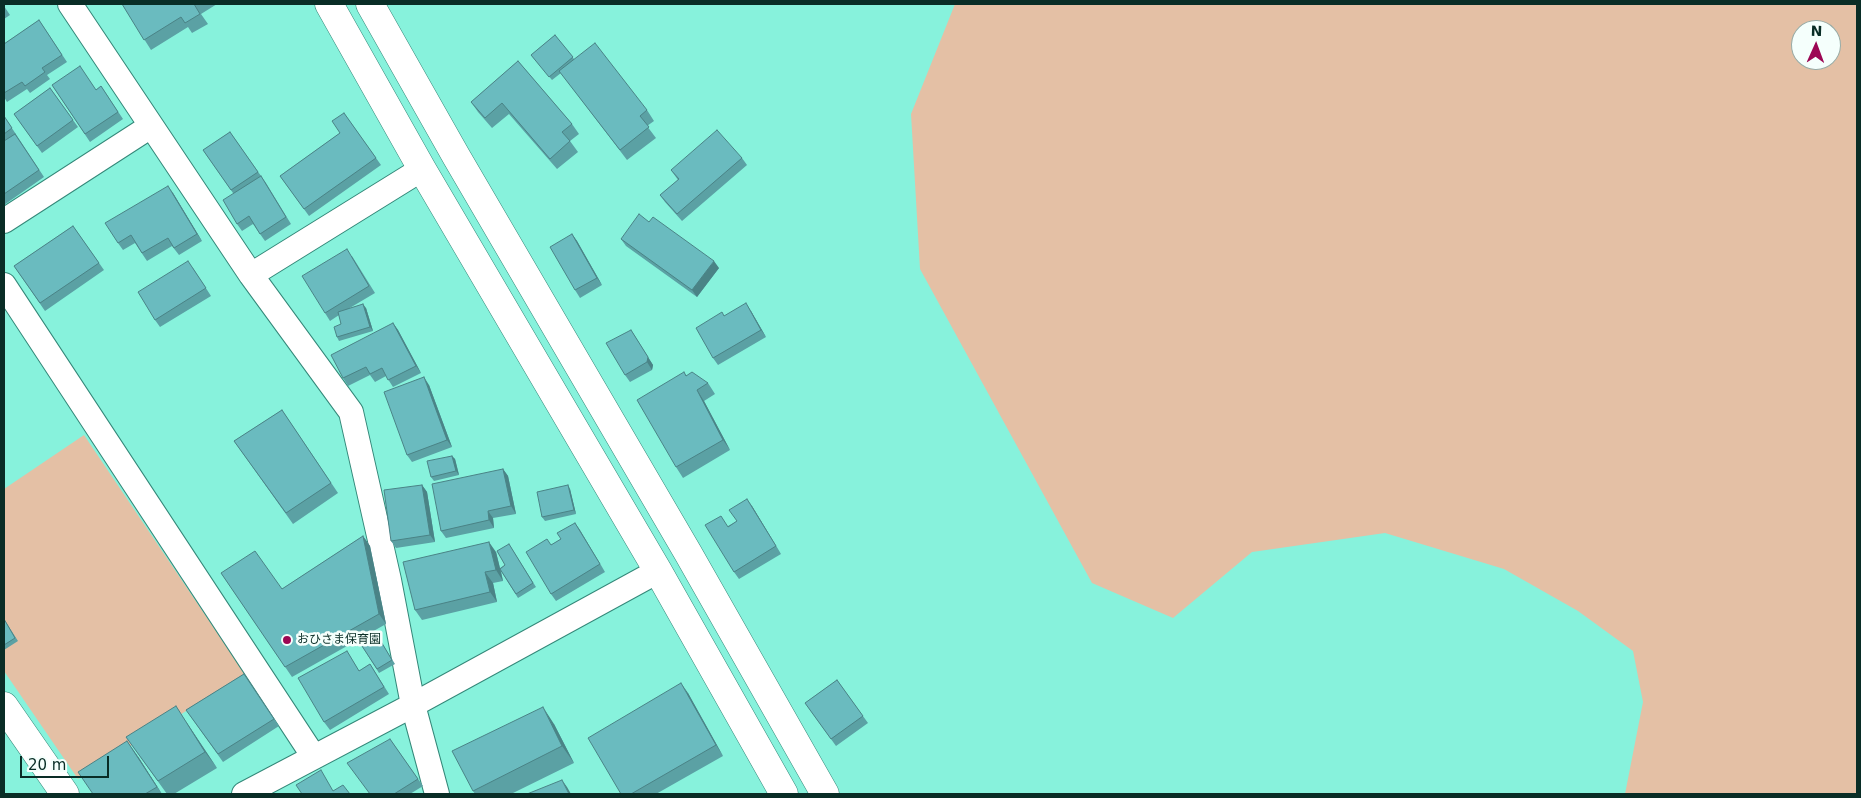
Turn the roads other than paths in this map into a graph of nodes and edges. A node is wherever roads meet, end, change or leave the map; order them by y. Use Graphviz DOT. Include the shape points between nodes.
graph roads {
  1 [pos="70,4"];
  2 [pos="329,4"];
  3 [pos="370,4"];
  4 [pos="151,126"];
  5 [pos="422,169"];
  6 [pos="4,221"];
  7 [pos="251,275"];
  8 [pos="4,285"];
  9 [pos="658,571"];
  10 [pos="413,705"];
  11 [pos="4,706"];
  12 [pos="314,757"];
  13 [pos="65,794"];
  14 [pos="244,794"];
  15 [pos="437,794"];
  16 [pos="784,794"];
  17 [pos="825,794"];
  1 -- 4 [label="street"];
  2 -- 5 [label="street"];
  3 -- 17 [label="street"];
  4 -- 6 [label="street"];
  4 -- 7 [label="street"];
  5 -- 7 [label="street"];
  5 -- 9 [label="street"];
  7 -- 10 [label="street" via="351,412"];
  8 -- 12 [label="street"];
  9 -- 10 [label="street"];
  9 -- 16 [label="street"];
  10 -- 12 [label="street"];
  10 -- 15 [label="street"];
  11 -- 13 [label="street"];
  12 -- 14 [label="street"];
}
